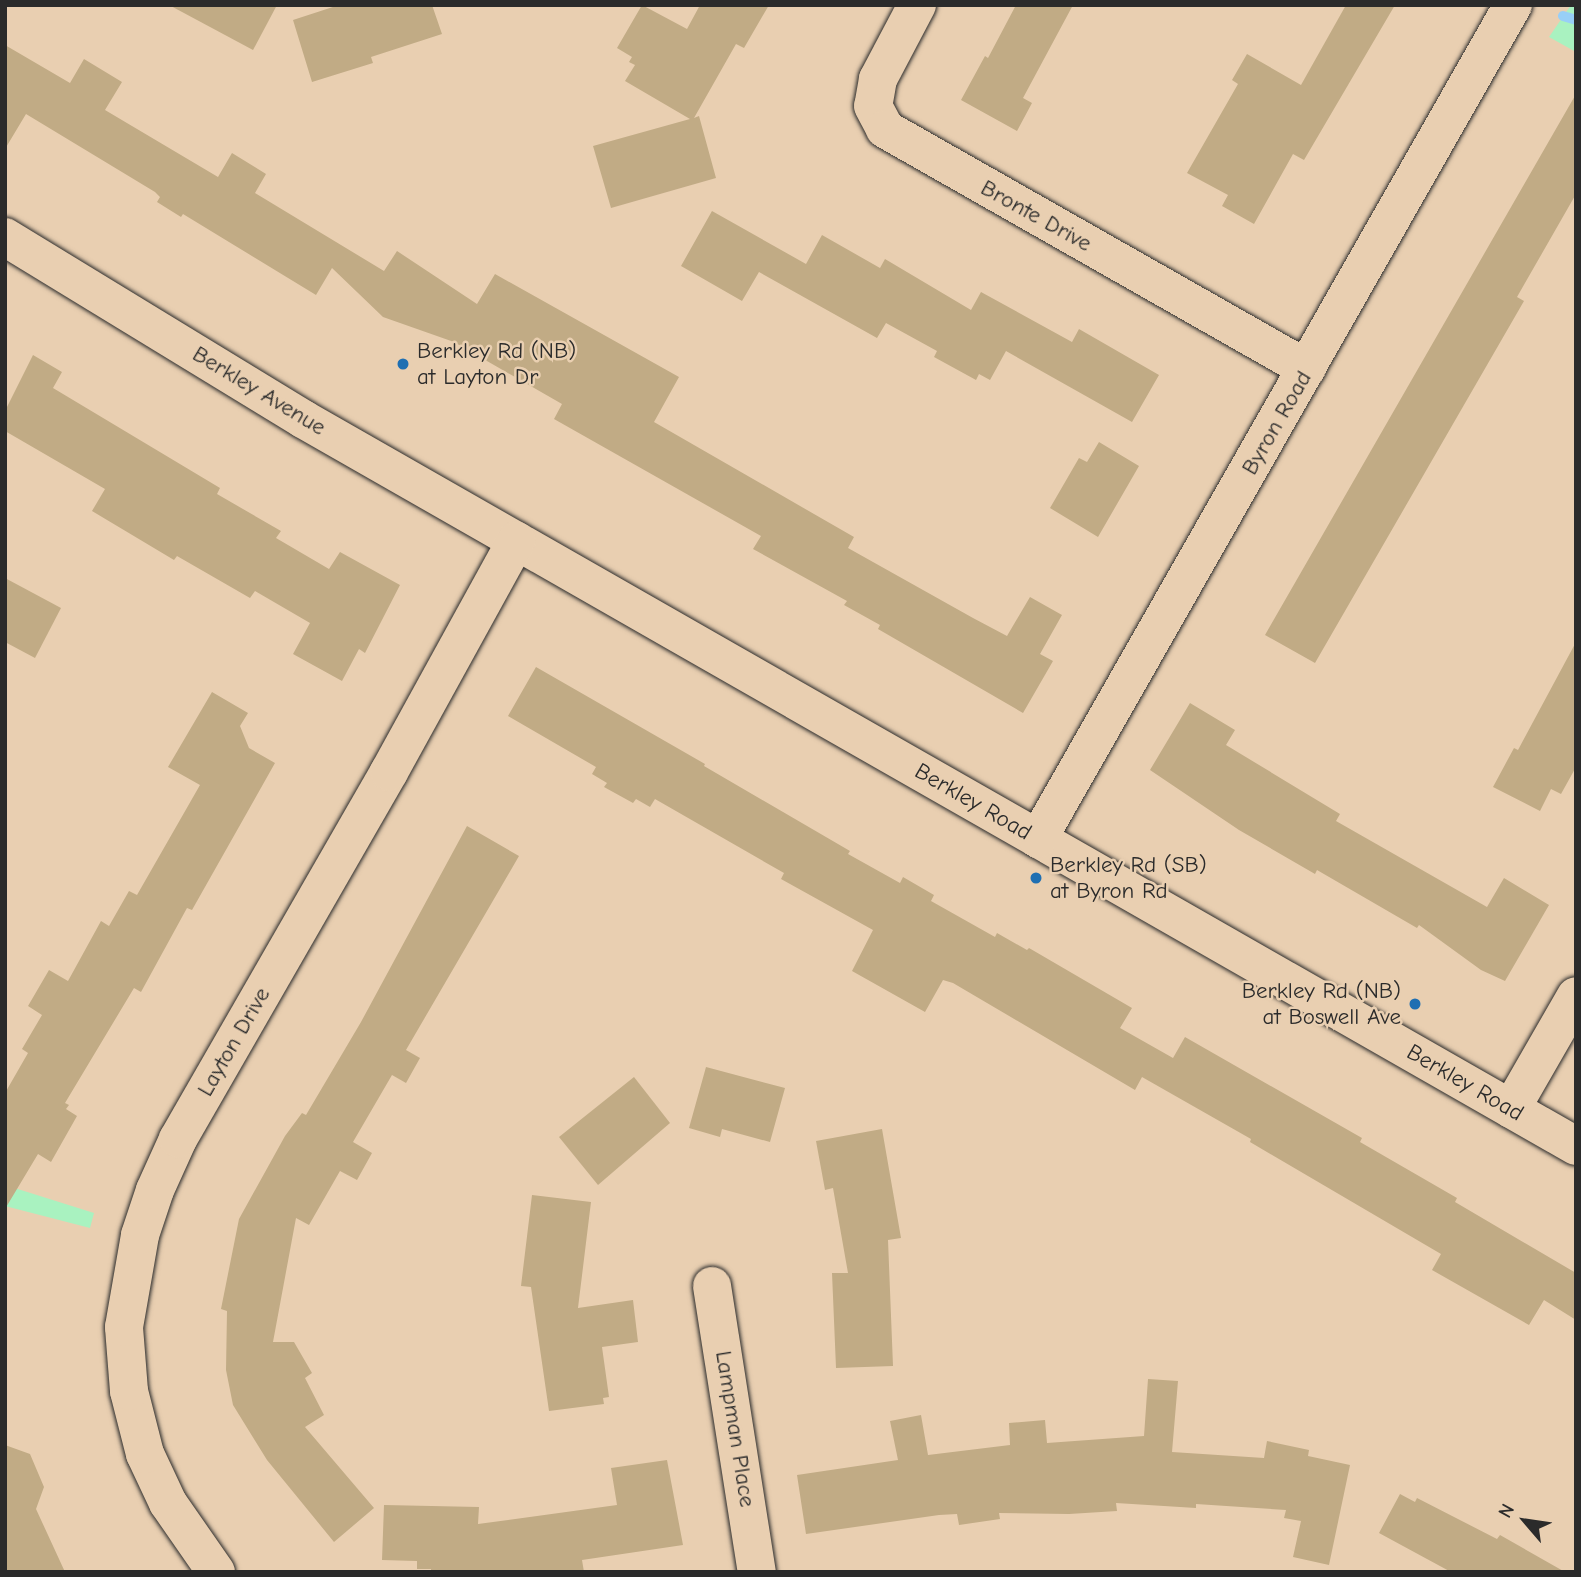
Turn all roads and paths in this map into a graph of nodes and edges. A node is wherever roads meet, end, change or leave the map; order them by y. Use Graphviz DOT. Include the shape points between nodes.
graph roads {
  1 [pos="917,5"];
  2 [pos="1513,5"];
  3 [pos="5,237"];
  4 [pos="1307,369"];
  5 [pos="516,541"];
  6 [pos="1038,839"];
  7 [pos="1576,996"];
  8 [pos="1511,1109"];
  9 [pos="1576,1146"];
  10 [pos="712,1286"];
  11 [pos="216,1572"];
  12 [pos="757,1572"];
  1 -- 4 [label="street, Bronte Drive" via="878,79 873,106 886,129"];
  2 -- 4 [label="street, Byron Road"];
  3 -- 5 [label="street, Berkley Avenue" via="303,419"];
  4 -- 6 [label="street, Byron Road"];
  5 -- 6 [label="street, Berkley Road"];
  5 -- 11 [label="street, Layton Drive" via="178,1139 140,1235 124,1327 129,1391 150,1466 168,1503"];
  6 -- 8 [label="street, Berkley Road"];
  7 -- 8 [label="street"];
  8 -- 9 [label="street, Berkley Road"];
  10 -- 12 [label="street, Lampman Place"];
}
